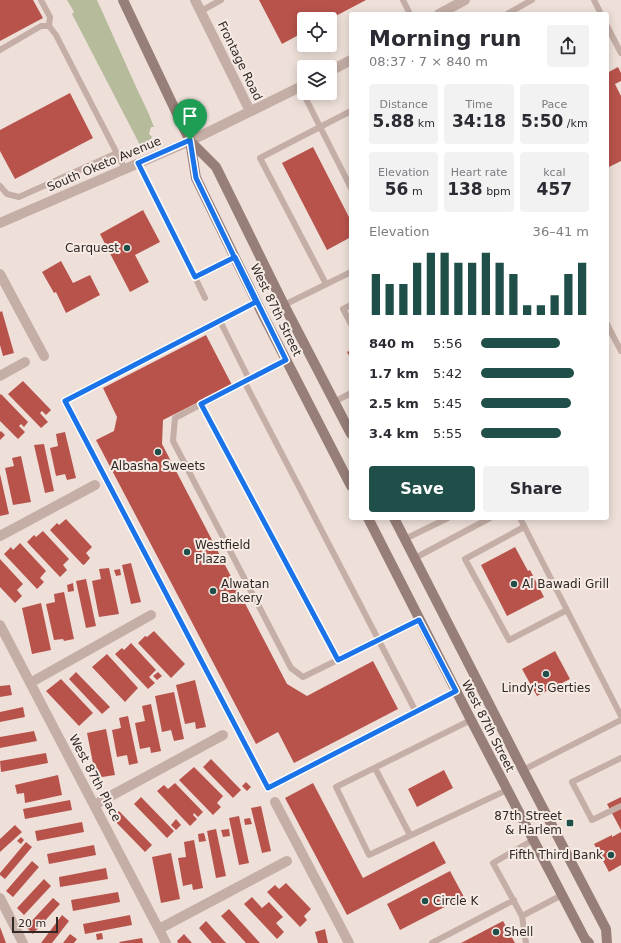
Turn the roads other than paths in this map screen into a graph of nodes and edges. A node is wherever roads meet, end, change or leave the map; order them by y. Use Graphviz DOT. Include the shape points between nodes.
graph roads {
  1 [pos="41,0"];
  2 [pos="123,0"];
  3 [pos="195,0"];
  4 [pos="221,0"];
  5 [pos="403,0"];
  6 [pos="465,0"];
  7 [pos="532,0"];
  8 [pos="594,0"];
  9 [pos="201,10"];
  10 [pos="409,12"];
  11 [pos="443,12"];
  12 [pos="511,12"];
  13 [pos="600,12"];
  14 [pos="49,26"];
  15 [pos="609,30"];
  16 [pos="0,50"];
  17 [pos="621,53"];
  18 [pos="349,61"];
  19 [pos="337,67"];
  20 [pos="297,88"];
  21 [pos="308,100"];
  22 [pos="250,111"];
  23 [pos="349,112"];
  24 [pos="320,128"];
  25 [pos="190,140"];
  26 [pos="117,153"];
  27 [pos="138,163"];
  28 [pos="125,169"];
  29 [pos="349,184"];
  30 [pos="0,186"];
  31 [pos="0,223"];
  32 [pos="235,257"];
  33 [pos="349,273"];
  34 [pos="0,274"];
  35 [pos="195,277"];
  36 [pos="326,284"];
  37 [pos="205,298"];
  38 [pos="256,302"];
  39 [pos="284,305"];
  40 [pos="349,306"];
  41 [pos="349,320"];
  42 [pos="220,321"];
  43 [pos="609,328"];
  44 [pos="621,351"];
  45 [pos="44,356"];
  46 [pos="286,360"];
  47 [pos="25,362"];
  48 [pos="0,376"];
  49 [pos="247,380"];
  50 [pos="349,394"];
  51 [pos="334,402"];
  52 [pos="201,404"];
  53 [pos="349,430"];
  54 [pos="349,482"];
  55 [pos="95,485"];
  56 [pos="369,520"];
  57 [pos="395,520"];
  58 [pos="444,520"];
  59 [pos="486,520"];
  60 [pos="521,520"];
  61 [pos="524,527"];
  62 [pos="0,536"];
  63 [pos="405,539"];
  64 [pos="415,558"];
  65 [pos="567,610"];
  66 [pos="151,614"];
  67 [pos="419,620"];
  68 [pos="0,625"];
  69 [pos="379,640"];
  70 [pos="338,660"];
  71 [pos="30,683"];
  72 [pos="456,691"];
  73 [pos="416,712"];
  74 [pos="621,716"];
  75 [pos="470,720"];
  76 [pos="621,720"];
  77 [pos="223,735"];
  78 [pos="621,758"];
  79 [pos="375,768"];
  80 [pos="523,770"];
  81 [pos="506,790"];
  82 [pos="275,802"];
  83 [pos="94,805"];
  84 [pos="621,806"];
  85 [pos="410,835"];
  86 [pos="533,840"];
  87 [pos="286,861"];
  88 [pos="562,895"];
  89 [pos="0,898"];
  90 [pos="514,900"];
  91 [pos="522,916"];
  92 [pos="159,929"];
  93 [pos="23,943"];
  94 [pos="166,943"];
  95 [pos="349,943"];
  96 [pos="432,943"];
  97 [pos="526,943"];
  98 [pos="589,943"];
  99 [pos="607,943"];
  1 -- 14 [label="lane" via="50,17"];
  2 -- 25 [label="main road, West 87th Street"];
  3 -- 9 [label="street, Frontage Road"];
  4 -- 9 [label="lane"];
  5 -- 10 [label="lane"];
  6 -- 11 [label="street"];
  7 -- 12 [label="lane"];
  8 -- 13 [label="lane"];
  9 -- 22 [label="street, Frontage Road"];
  14 -- 16 [label="lane" via="41,26"];
  14 -- 26 [label="lane"];
  15 -- 17 [label="lane"];
  18 -- 19 [label="street"];
  20 -- 22 [label="street, South Oketo Avenue"];
  21 -- 24 [label="lane"];
  22 -- 25 [label="street, South Oketo Avenue"];
  23 -- 24 [label="lane"];
  24 -- 29 [label="lane"];
  24 -- 36 [label="lane" via="260,158"];
  25 -- 27 [label="street, South Oketo Avenue"];
  25 -- 32 [label="main road, West 87th Street" via="196,178"];
  25 -- 39 [label="main road, West 87th Street" via="216,167"];
  26 -- 28 [label="lane"];
  26 -- 30 [label="lane" via="19,197 7,194"];
  27 -- 28 [label="street, South Oketo Avenue"];
  27 -- 35 [label="lane"];
  28 -- 31 [label="street, South Oketo Avenue"];
  32 -- 35 [label="lane"];
  32 -- 38 [label="main road, West 87th Street"];
  33 -- 36 [label="lane"];
  34 -- 45 [label="street"];
  35 -- 37 [label="lane"];
  36 -- 39 [label="lane"];
  38 -- 42 [label="lane"];
  38 -- 46 [label="main road, West 87th Street"];
  39 -- 51 [label="main road, West 87th Street"];
  40 -- 41 [label="lane" via="343,308"];
  42 -- 49 [label="lane"];
  42 -- 73 [label="lane" via="65,401 268,788"];
  43 -- 44 [label="lane"];
  46 -- 49 [label="lane"];
  46 -- 54 [label="main road, West 87th Street"];
  47 -- 48 [label="street"];
  49 -- 52 [label="lane"];
  49 -- 69 [label="lane"];
  50 -- 51 [label="lane"];
  51 -- 53 [label="main road, West 87th Street"];
  52 -- 70 [label="lane"];
  52 -- 70 [label="lane" via="175,418 173,441 291,668 303,677"];
  55 -- 62 [label="street"];
  56 -- 67 [label="main road, West 87th Street"];
  57 -- 63 [label="main road, West 87th Street"];
  58 -- 63 [label="lane"];
  59 -- 64 [label="lane"];
  60 -- 61 [label="lane"];
  61 -- 65 [label="lane"];
  61 -- 65 [label="lane" via="464,559 509,640"];
  63 -- 64 [label="main road, West 87th Street"];
  64 -- 80 [label="main road, West 87th Street"];
  65 -- 74 [label="lane"];
  66 -- 71 [label="street"];
  67 -- 69 [label="lane"];
  67 -- 72 [label="main road, West 87th Street"];
  68 -- 71 [label="street, West 87th Place"];
  69 -- 70 [label="lane"];
  69 -- 73 [label="lane"];
  71 -- 83 [label="street, West 87th Place"];
  72 -- 73 [label="lane"];
  72 -- 75 [label="main road, West 87th Street"];
  75 -- 79 [label="lane"];
  75 -- 81 [label="main road, West 87th Street"];
  76 -- 80 [label="lane"];
  77 -- 83 [label="street"];
  78 -- 84 [label="lane" via="572,782 592,820"];
  79 -- 85 [label="lane"];
  79 -- 85 [label="lane" via="336,787 369,854"];
  80 -- 99 [label="main road, West 87th Street" via="606,929"];
  81 -- 85 [label="lane"];
  81 -- 86 [label="main road, West 87th Street"];
  82 -- 95 [label="street"];
  83 -- 92 [label="street, West 87th Place"];
  86 -- 88 [label="main road, West 87th Street"];
  86 -- 90 [label="lane" via="493,862"];
  87 -- 92 [label="street"];
  88 -- 91 [label="lane"];
  88 -- 98 [label="main road, West 87th Street"];
  89 -- 93 [label="street"];
  90 -- 91 [label="lane"];
  90 -- 96 [label="lane"];
  91 -- 97 [label="lane"];
  92 -- 94 [label="street, West 87th Place"];
}
